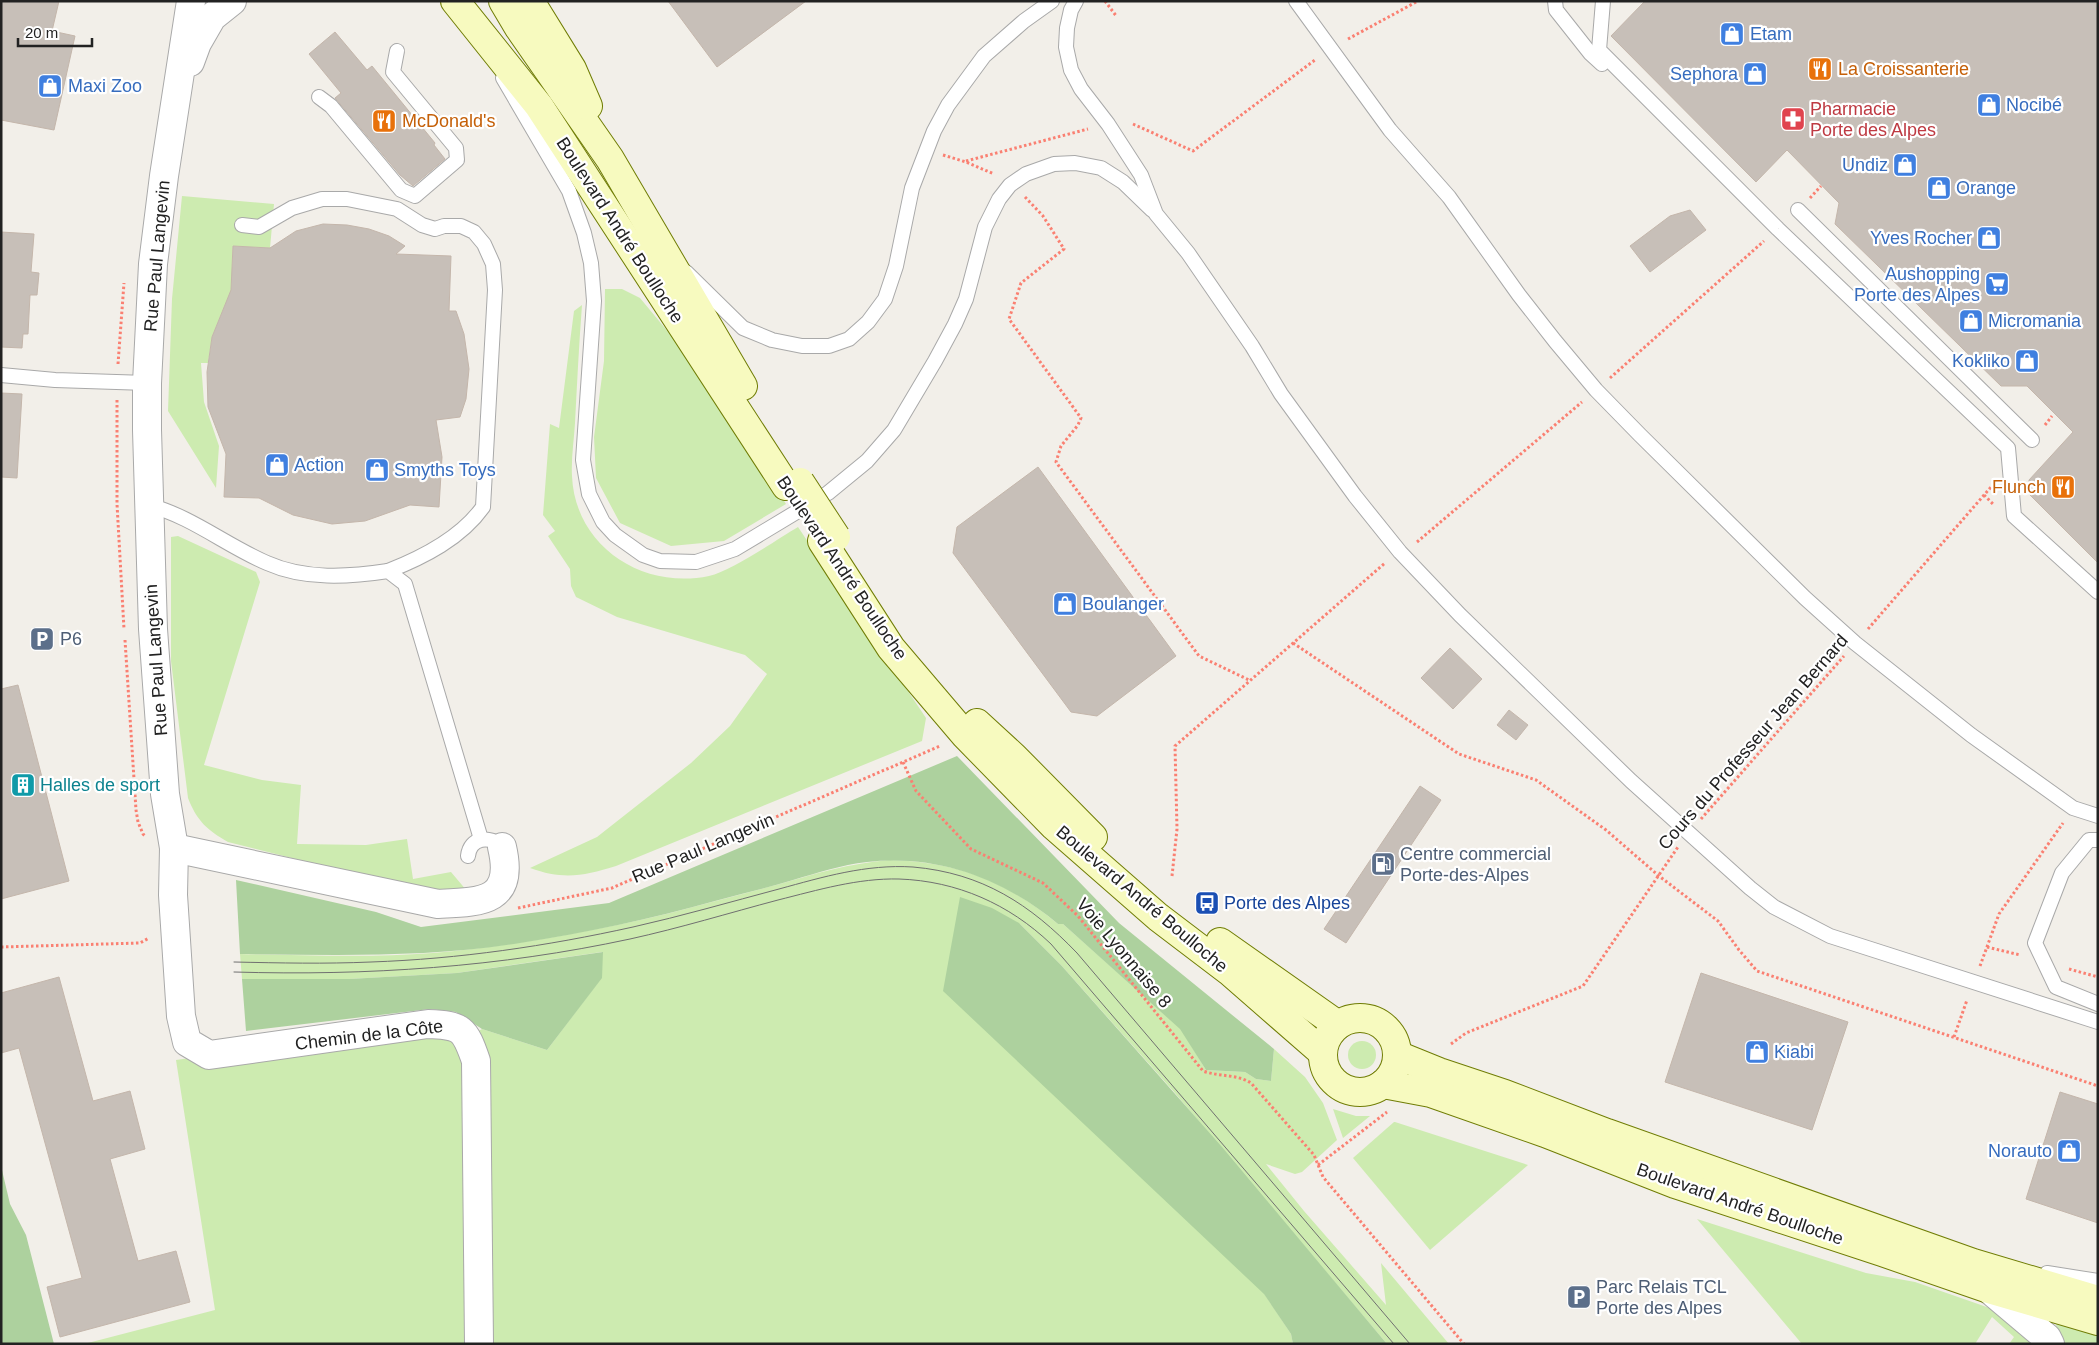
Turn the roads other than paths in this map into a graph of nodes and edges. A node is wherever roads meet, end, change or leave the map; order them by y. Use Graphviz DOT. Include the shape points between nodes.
graph roads {
  1 [pos="191,1"];
  2 [pos="232,1"];
  3 [pos="455,1"];
  4 [pos="503,1"];
  5 [pos="530,1"];
  6 [pos="1052,1"];
  7 [pos="1076,1"];
  8 [pos="1555,1"];
  9 [pos="1603,1"];
  10 [pos="1301,5"];
  11 [pos="474,28"];
  12 [pos="398,51"];
  13 [pos="177,93"];
  14 [pos="319,97"];
  15 [pos="610,158"];
  16 [pos="1798,210"];
  17 [pos="1156,214"];
  18 [pos="242,225"];
  19 [pos="1778,229"];
  20 [pos="658,244"];
  21 [pos="1,375"];
  22 [pos="147,383"];
  23 [pos="2032,440"];
  24 [pos="793,484"];
  25 [pos="148,505"];
  26 [pos="829,539"];
  27 [pos="388,571"];
  28 [pos="2098,592"];
  29 [pos="2098,816"];
  30 [pos="2098,840"];
  31 [pos="492,843"];
  32 [pos="174,848"];
  33 [pos="468,856"];
  34 [pos="2098,1004"];
  35 [pos="2098,1022"];
  36 [pos="1338,1025"];
  37 [pos="1323,1053"];
  38 [pos="1398,1055"];
  39 [pos="1383,1084"];
  40 [pos="1973,1263"];
  41 [pos="2098,1280"];
  42 [pos="1989,1289"];
  43 [pos="2098,1300"];
  44 [pos="2098,1321"];
  45 [pos="479,1344"];
  46 [pos="2050,1344"];
  1 -- 13 [label="street, Rue Paul Langevin"];
  2 -- 13 [label="street, Rue Paul Langevin" via="212,17 197,43"];
  3 -- 11 [label="main road, Boulevard André Boulloche"];
  4 -- 15 [label="main road, Boulevard André Boulloche"];
  5 -- 15 [label="main road" via="572,69"];
  6 -- 20 [label="lane" via="984,56 948,106 934,130 912,188 896,266 885,299 868,322 849,339 829,346 802,346 772,340 743,328"];
  7 -- 17 [label="lane" via="1067,28 1066,48 1071,70 1141,175"];
  8 -- 19 [label="lane" via="1556,10 1590,53"];
  9 -- 19 [label="lane" via="1599,50"];
  10 -- 29 [label="lane" via="1390,130 1449,197 1519,295 1596,390 1805,598 1855,643 1971,735 2073,808"];
  11 -- 17 [label="lane" via="569,191 584,233 594,292 583,460 589,494 603,522 615,535 643,555 660,561 696,562 734,549 828,493 867,461 894,430 955,324 966,299 985,226 1010,185 1026,174 1054,164 1076,163 1101,168 1123,182"];
  11 -- 24 [label="main road, Boulevard André Boulloche" via="539,106"];
  12 -- 14 [label="lane" via="393,72 456,148 456,160 415,196 401,190 331,106"];
  13 -- 22 [label="street, Rue Paul Langevin" via="153,264"];
  15 -- 20 [label="main road, Boulevard André Boulloche"];
  16 -- 23 [label="lane"];
  17 -- 35 [label="lane" via="1188,252 1316,444 1400,552 1570,723 1750,888 1774,907 1830,936"];
  18 -- 27 [label="lane" via="259,227 300,206 322,199 347,199 396,210 435,229 461,226 474,232 493,264 483,506 473,521 450,539 413,561"];
  19 -- 28 [label="lane" via="2008,448 2014,516"];
  20 -- 24 [label="main road, Boulevard André Boulloche"];
  21 -- 22 [label="lane"];
  22 -- 25 [label="street, Rue Paul Langevin"];
  24 -- 26 [label="main road, Boulevard André Boulloche"];
  25 -- 27 [label="lane" via="168,510 268,564 330,576"];
  25 -- 32 [label="street, Rue Paul Langevin" via="152,629 165,794"];
  26 -- 36 [label="main road, Boulevard André Boulloche" via="956,703 1076,821 1192,923"];
  26 -- 37 [label="main road, Boulevard André Boulloche" via="891,648 965,735 1041,812 1151,911 1229,971"];
  27 -- 31 [label="lane" via="405,584"];
  30 -- 34 [label="lane" via="2089,840 2062,873 2035,942 2056,987"];
  31 -- 32 [label="street" via="506,861 502,885 494,895 470,903 438,904"];
  31 -- 33 [label="lane" via="470,847"];
  32 -- 45 [label="street, Chemin de la Côte" via="173,895 181,1016 186,1042 209,1055 428,1024 451,1025 468,1037 476,1061"];
  36 -- 37 [label="main road" via="1327,1037"];
  36 -- 38 [label="main road" via="1361,1017 1377,1021 1390,1032"];
  37 -- 39 [label="main road, Boulevard André Boulloche" via="1330,1077 1343,1088 1368,1091"];
  38 -- 39 [label="main road" via="1395,1068"];
  38 -- 40 [label="main road, Boulevard André Boulloche"];
  39 -- 42 [label="main road, Boulevard André Boulloche" via="1431,1093 1676,1184"];
  40 -- 41 [label="lane"];
  40 -- 43 [label="main road, Boulevard André Boulloche"];
  42 -- 44 [label="main road, Boulevard André Boulloche"];
  42 -- 46 [label="street"];
}
